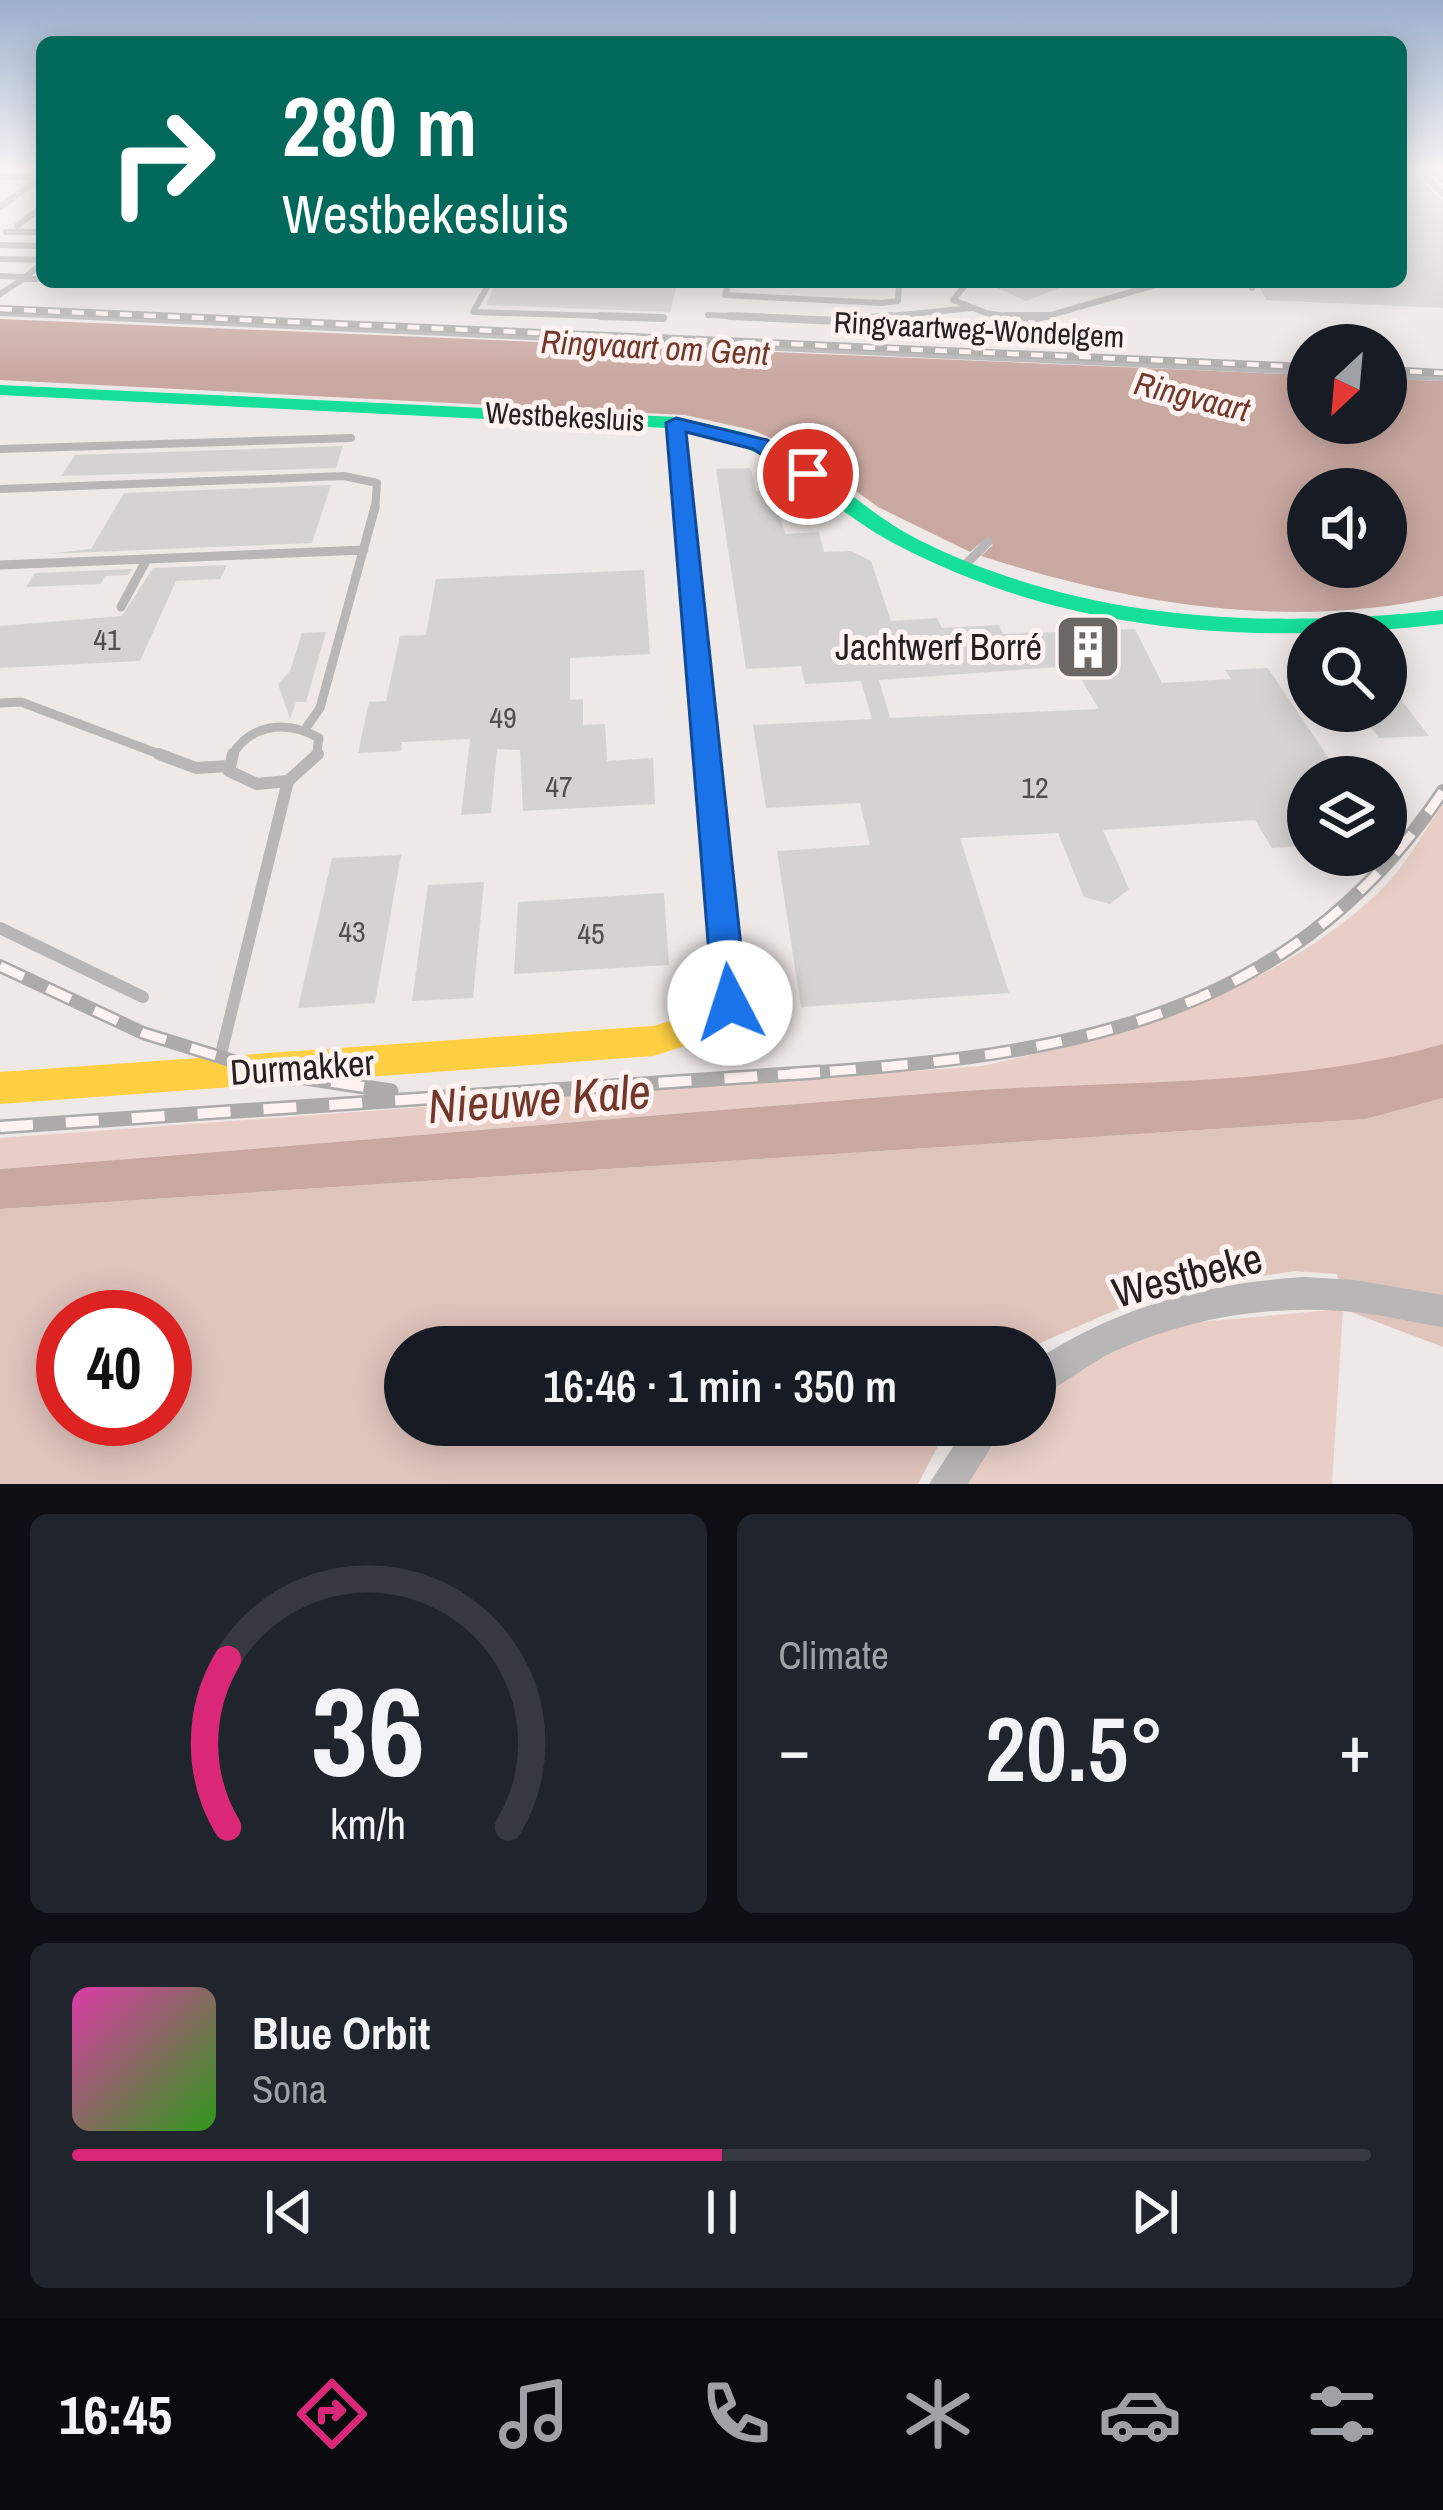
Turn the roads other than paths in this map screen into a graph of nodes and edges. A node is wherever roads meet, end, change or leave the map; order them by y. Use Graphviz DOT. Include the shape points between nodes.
graph roads {
  1 [pos="0,245"];
  2 [pos="36,246"];
  3 [pos="0,259"];
  4 [pos="36,262"];
  5 [pos="36,267"];
  6 [pos="0,276"];
  7 [pos="24,278"];
  8 [pos="36,279"];
  9 [pos="487,288"];
  10 [pos="728,288"];
  11 [pos="794,288"];
  12 [pos="899,288"];
  13 [pos="963,288"];
  14 [pos="1145,288"];
  15 [pos="0,291"];
  16 [pos="793,298"];
  17 [pos="972,308"];
  18 [pos="0,313"];
  19 [pos="708,315"];
  20 [pos="663,318"];
  21 [pos="1287,370"];
  22 [pos="1407,376"];
  23 [pos="1443,377"];
  24 [pos="0,390"];
  25 [pos="676,423"];
  26 [pos="351,438"];
  27 [pos="0,449"];
  28 [pos="0,489"];
  29 [pos="988,542"];
  30 [pos="364,550"];
  31 [pos="147,559"];
  32 [pos="0,565"];
  33 [pos="962,568"];
  34 [pos="121,607"];
  35 [pos="1443,617"];
  36 [pos="0,703"];
  37 [pos="306,728"];
  38 [pos="229,766"];
  39 [pos="288,782"];
  40 [pos="0,928"];
  41 [pos="143,998"];
  42 [pos="217,1074"];
  43 [pos="0,1088"];
  44 [pos="1443,1311"];
  45 [pos="1056,1367"];
  46 [pos="973,1446"];
  47 [pos="947,1484"];
  1 -- 2 [label="lane"];
  3 -- 4 [label="lane"];
  5 -- 7 [label="lane"];
  6 -- 7 [label="lane"];
  7 -- 8 [label="lane"];
  7 -- 15 [label="lane"];
  9 -- 20 [label="lane" via="473,312"];
  10 -- 16 [label="lane" via="725,295"];
  11 -- 16 [label="lane"];
  12 -- 16 [label="lane" via="898,301 882,304"];
  13 -- 17 [label="lane" via="953,300"];
  14 -- 17 [label="lane" via="1033,320"];
  17 -- 19 [label="lane" via="838,321"];
  18 -- 21 [label="street, Ringvaartweg-Wondelgem"];
  22 -- 23 [label="street"];
  24 -- 25 [label="street, Westbekesluis"];
  25 -- 33 [label="street, Westbekesluis" via="775,452 865,518"];
  25 -- 42 [label="street, Durmakker" via="730,1003 694,1033 653,1041"];
  26 -- 27 [label="lane"];
  28 -- 30 [label="lane" via="365,477 380,491"];
  29 -- 33 [label="lane"];
  30 -- 31 [label="lane"];
  30 -- 37 [label="lane" via="320,708"];
  31 -- 32 [label="lane"];
  31 -- 34 [label="lane"];
  33 -- 35 [label="street, Westbekesluis" via="1185,625 1344,630"];
  36 -- 38 [label="lane" via="21,702 196,768"];
  37 -- 38 [label="lane" via="262,729 242,740"];
  37 -- 39 [label="lane" via="319,738 320,754"];
  38 -- 39 [label="lane" via="242,783"];
  39 -- 42 [label="lane"];
  40 -- 41 [label="lane"];
  42 -- 43 [label="street, Durmakker"];
  44 -- 45 [label="street, Westbeke" via="1339,1294 1242,1300 1113,1338"];
  46 -- 47 [label="street"];
}
